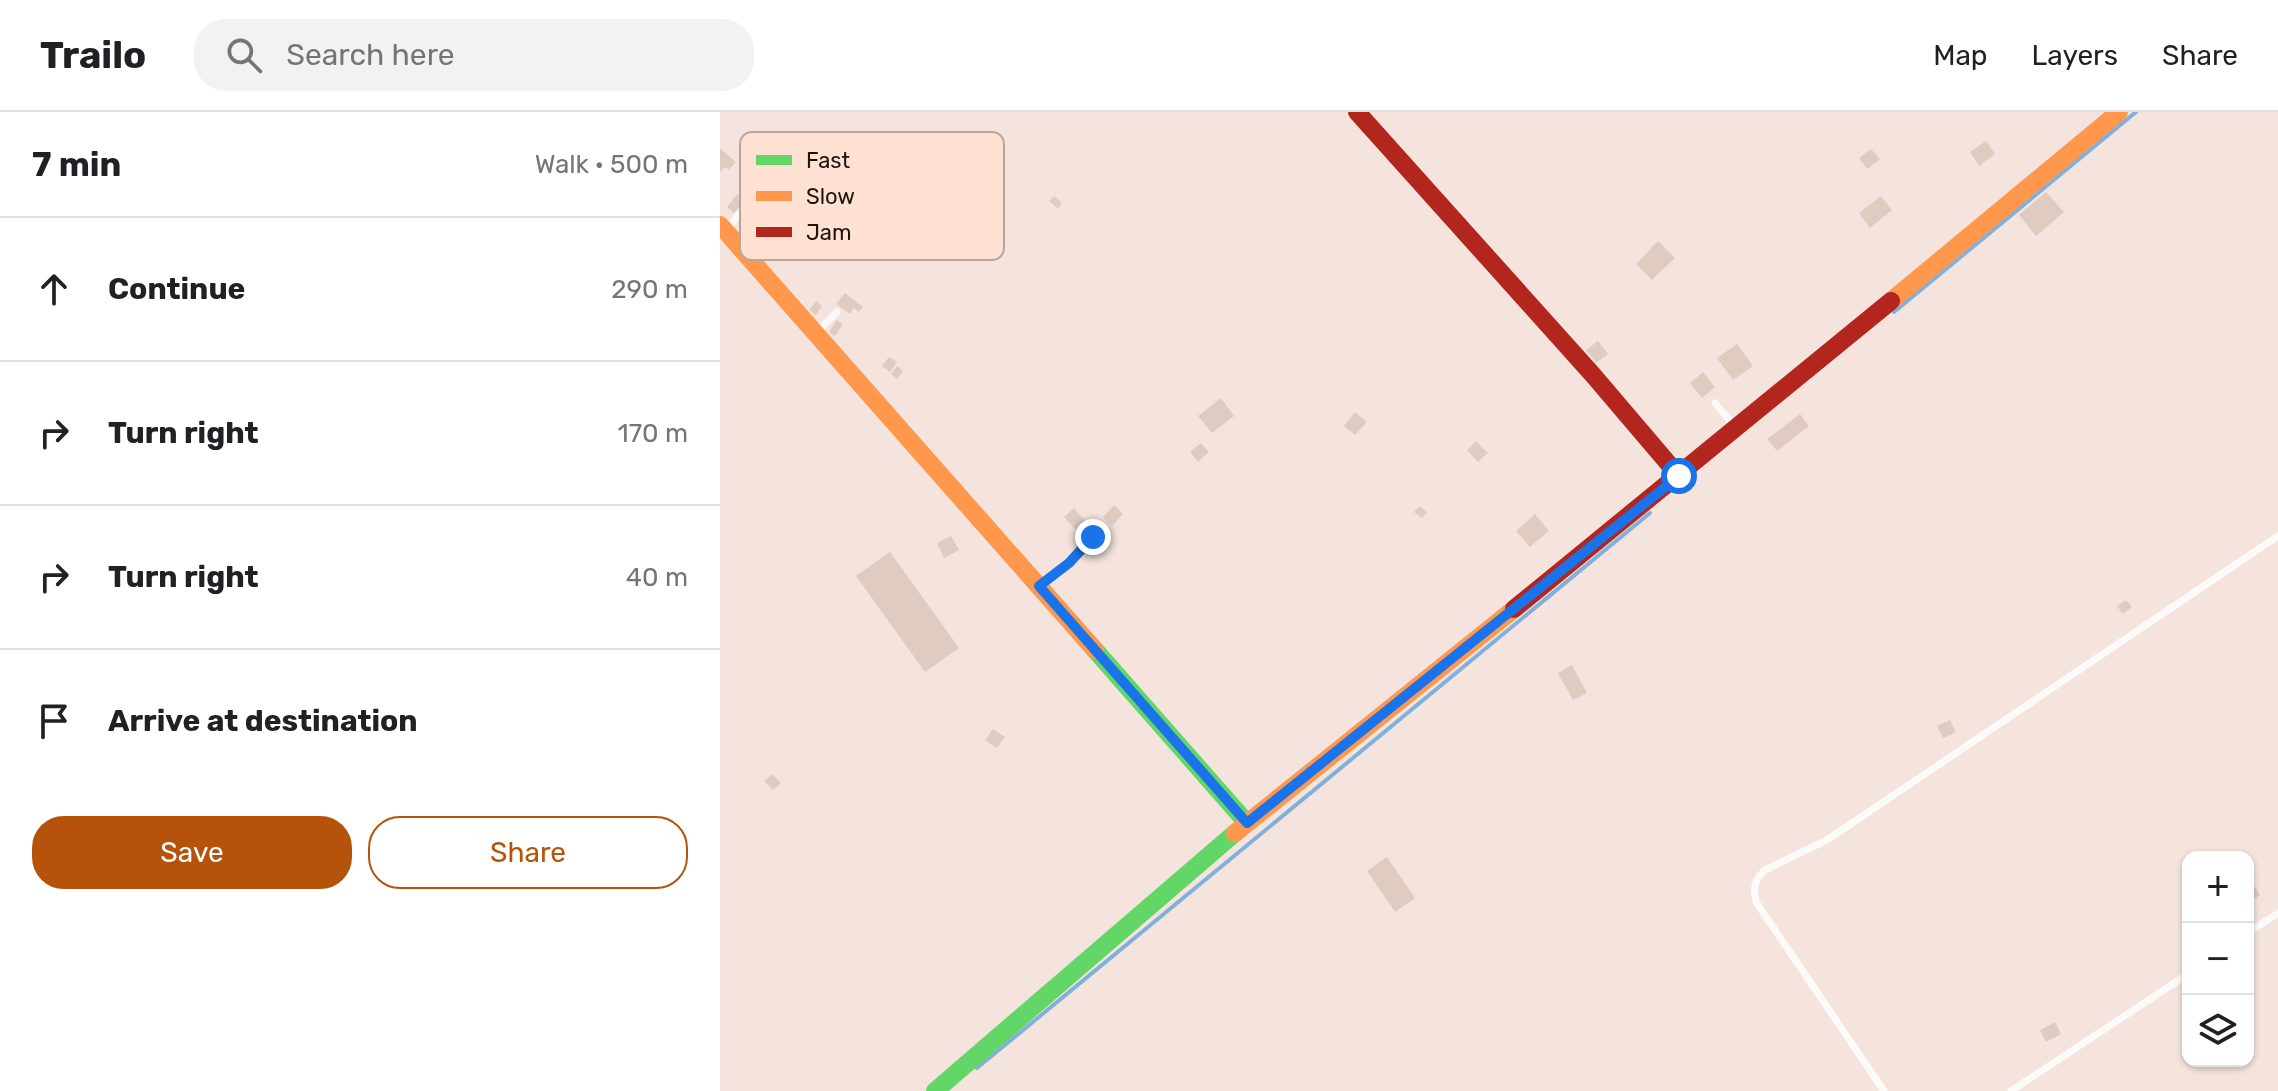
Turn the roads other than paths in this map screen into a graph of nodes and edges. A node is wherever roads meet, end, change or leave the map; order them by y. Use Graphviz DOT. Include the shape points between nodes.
graph roads {
  1 [pos="1357,112"];
  2 [pos="2119,112"];
  3 [pos="740,213"];
  4 [pos="723,228"];
  5 [pos="740,247"];
  6 [pos="751,260"];
  7 [pos="837,312"];
  8 [pos="815,333"];
  9 [pos="1715,403"];
  10 [pos="1736,428"];
  11 [pos="1679,476"];
  12 [pos="1098,525"];
  13 [pos="2278,536"];
  14 [pos="1039,586"];
  15 [pos="1247,823"];
  16 [pos="2278,913"];
  17 [pos="2254,929"];
  18 [pos="2182,978"];
  19 [pos="935,1091"];
  20 [pos="1884,1091"];
  21 [pos="2011,1091"];
  1 -- 11 [label="street"];
  2 -- 10 [label="street"];
  3 -- 4 [label="lane"];
  4 -- 5 [label="street"];
  6 -- 8 [label="street"];
  7 -- 8 [label="lane"];
  8 -- 14 [label="street"];
  9 -- 10 [label="lane"];
  10 -- 11 [label="street"];
  11 -- 15 [label="street"];
  12 -- 14 [label="lane" via="1069,563"];
  13 -- 20 [label="lane" via="1827,840 1758,876 1756,902"];
  14 -- 15 [label="street"];
  15 -- 19 [label="street"];
  16 -- 17 [label="lane"];
  18 -- 21 [label="lane"];
}
